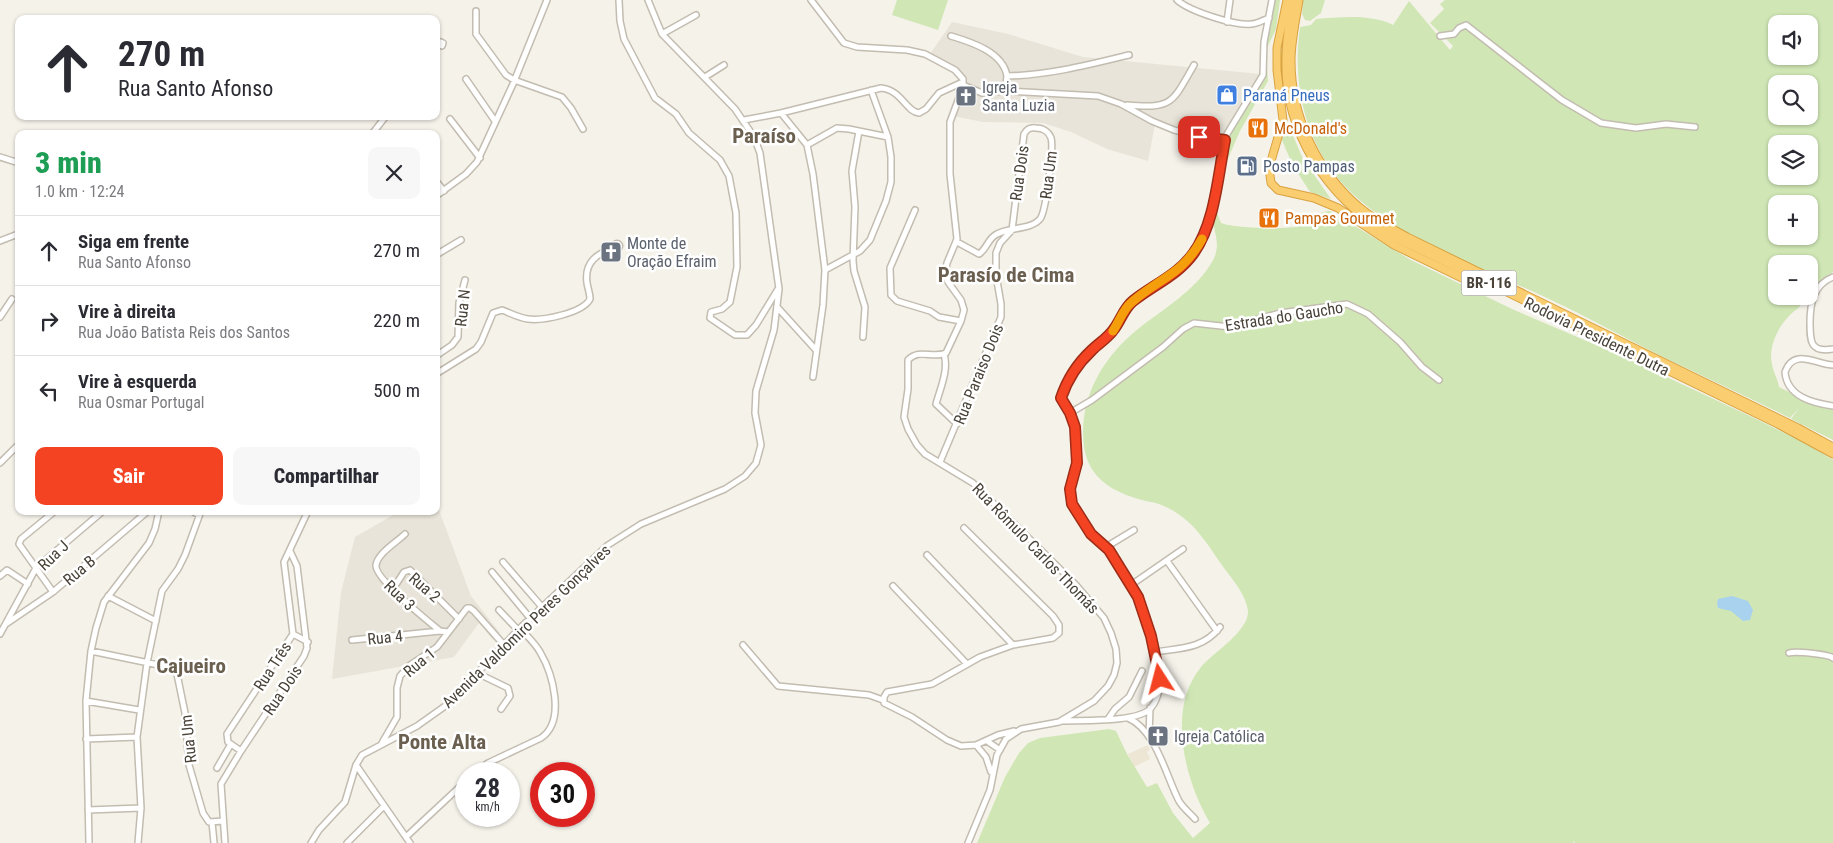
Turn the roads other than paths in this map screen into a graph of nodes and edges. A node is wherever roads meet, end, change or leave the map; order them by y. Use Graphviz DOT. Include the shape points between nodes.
graph roads {
  1 [pos="547,0"];
  2 [pos="619,0"];
  3 [pos="648,0"];
  4 [pos="811,0"];
  5 [pos="1177,0"];
  6 [pos="1230,0"];
  7 [pos="1272,0"];
  8 [pos="1287,0"];
  9 [pos="1292,0"];
  10 [pos="1299,0"];
  11 [pos="476,11"];
  12 [pos="696,15"];
  13 [pos="1269,18"];
  14 [pos="1227,22"];
  15 [pos="662,34"];
  16 [pos="951,36"];
  17 [pos="1440,36"];
  18 [pos="1128,55"];
  19 [pos="724,64"];
  20 [pos="1194,65"];
  21 [pos="1007,76"];
  22 [pos="706,78"];
  23 [pos="466,79"];
  24 [pos="514,80"];
  25 [pos="963,83"];
  26 [pos="871,90"];
  27 [pos="1005,91"];
  28 [pos="1121,104"];
  29 [pos="781,113"];
  30 [pos="450,119"];
  31 [pos="383,120"];
  32 [pos="744,120"];
  33 [pos="495,121"];
  34 [pos="1695,127"];
  35 [pos="583,128"];
  36 [pos="1040,128"];
  37 [pos="375,130"];
  38 [pos="859,131"];
  39 [pos="888,137"];
  40 [pos="1225,140"];
  41 [pos="807,145"];
  42 [pos="0,157"];
  43 [pos="480,158"];
  44 [pos="15,162"];
  45 [pos="440,186"];
  46 [pos="444,191"];
  47 [pos="440,194"];
  48 [pos="915,210"];
  49 [pos="1012,230"];
  50 [pos="15,235"];
  51 [pos="461,240"];
  52 [pos="0,241"];
  53 [pos="957,242"];
  54 [pos="614,247"];
  55 [pos="440,252"];
  56 [pos="854,254"];
  57 [pos="825,270"];
  58 [pos="1833,277"];
  59 [pos="465,280"];
  60 [pos="779,289"];
  61 [pos="1512,295"];
  62 [pos="12,299"];
  63 [pos="778,308"];
  64 [pos="0,317"];
  65 [pos="961,321"];
  66 [pos="863,337"];
  67 [pos="1833,349"];
  68 [pos="816,350"];
  69 [pos="440,353"];
  70 [pos="944,354"];
  71 [pos="1833,365"];
  72 [pos="440,372"];
  73 [pos="812,377"];
  74 [pos="1440,380"];
  75 [pos="1061,398"];
  76 [pos="1833,406"];
  77 [pos="1057,407"];
  78 [pos="1070,413"];
  79 [pos="957,424"];
  80 [pos="1833,447"];
  81 [pos="15,448"];
  82 [pos="1833,454"];
  83 [pos="940,462"];
  84 [pos="0,463"];
  85 [pos="50,515"];
  86 [pos="98,515"];
  87 [pos="143,515"];
  88 [pos="158,515"];
  89 [pos="199,515"];
  90 [pos="306,515"];
  91 [pos="964,528"];
  92 [pos="1134,530"];
  93 [pos="406,534"];
  94 [pos="1106,547"];
  95 [pos="1183,549"];
  96 [pos="290,550"];
  97 [pos="927,556"];
  98 [pos="1167,561"];
  99 [pos="503,562"];
  100 [pos="36,568"];
  101 [pos="492,572"];
  102 [pos="0,576"];
  103 [pos="28,584"];
  104 [pos="893,586"];
  105 [pos="1131,586"];
  106 [pos="393,588"];
  107 [pos="53,592"];
  108 [pos="108,596"];
  109 [pos="542,607"];
  110 [pos="499,610"];
  111 [pos="530,618"];
  112 [pos="459,619"];
  113 [pos="156,621"];
  114 [pos="6,624"];
  115 [pos="519,629"];
  116 [pos="440,631"];
  117 [pos="448,632"];
  118 [pos="0,634"];
  119 [pos="293,634"];
  120 [pos="352,640"];
  121 [pos="308,642"];
  122 [pos="504,645"];
  123 [pos="744,645"];
  124 [pos="1013,645"];
  125 [pos="91,650"];
  126 [pos="1155,652"];
  127 [pos="1788,653"];
  128 [pos="1833,658"];
  129 [pos="147,663"];
  130 [pos="967,664"];
  131 [pos="1142,671"];
  132 [pos="477,673"];
  133 [pos="884,700"];
  134 [pos="86,701"];
  135 [pos="1150,708"];
  136 [pos="501,709"];
  137 [pos="139,710"];
  138 [pos="1108,718"];
  139 [pos="1127,718"];
  140 [pos="1059,722"];
  141 [pos="1015,731"];
  142 [pos="1149,736"];
  143 [pos="137,737"];
  144 [pos="86,738"];
  145 [pos="987,741"];
  146 [pos="231,744"];
  147 [pos="382,744"];
  148 [pos="976,745"];
  149 [pos="1000,750"];
  150 [pos="241,751"];
  151 [pos="986,757"];
  152 [pos="996,760"];
  153 [pos="490,762"];
  154 [pos="356,765"];
  155 [pos="217,768"];
  156 [pos="992,777"];
  157 [pos="455,791"];
  158 [pos="384,806"];
  159 [pos="142,808"];
  160 [pos="88,810"];
  161 [pos="1195,819"];
  162 [pos="223,821"];
  163 [pos="212,822"];
  164 [pos="406,837"];
  165 [pos="89,843"];
  166 [pos="138,843"];
  167 [pos="214,843"];
  168 [pos="225,843"];
  169 [pos="311,843"];
  170 [pos="347,843"];
  171 [pos="410,843"];
  172 [pos="968,843"];
  1 -- 24 [label="street"];
  2 -- 60 [label="street" via="624,39 655,98 676,114 689,133 720,160 728,176 736,213 737,267 730,302 710,313 710,318 735,335 747,335"];
  3 -- 15 [label="street, Avenida Valdomiro Peres Gonçalves"];
  4 -- 25 [label="street" via="844,43 925,54 955,70"];
  5 -- 14 [label="street"];
  6 -- 14 [label="street"];
  7 -- 13 [label="street"];
  8 -- 61 [label="highway" via="1277,48 1283,120 1268,174 1274,187 1338,208 1394,245 1464,279"];
  9 -- 61 [label="highway, Rodovia Presidente Dutra / BR-116" via="1286,58 1290,101 1305,145 1328,182 1370,223"];
  10 -- 80 [label="highway, Rodovia Presidente Dutra / BR-116" via="1291,61 1301,120 1324,168 1359,208 1407,237"];
  11 -- 24 [label="street" via="476,34 502,70"];
  12 -- 15 [label="street"];
  13 -- 14 [label="street" via="1252,24"];
  13 -- 40 [label="street" via="1263,50 1263,75"];
  15 -- 22 [label="street, Avenida Valdomiro Peres Gonçalves"];
  16 -- 21 [label="street" via="986,50 1002,64"];
  17 -- 34 [label="street" via="1454,34 1466,25 1562,100 1601,123 1636,128 1666,124"];
  18 -- 21 [label="street" via="1080,68"];
  19 -- 22 [label="street"];
  20 -- 28 [label="street" via="1167,104 1152,107"];
  21 -- 27 [label="street"];
  22 -- 32 [label="street, Avenida Valdomiro Peres Gonçalves"];
  23 -- 33 [label="street"];
  24 -- 33 [label="street"];
  24 -- 35 [label="street" via="562,97"];
  25 -- 26 [label="street" via="939,93 924,111 917,114 891,90"];
  25 -- 27 [label="street" via="982,93"];
  25 -- 53 [label="street" via="951,116 949,139"];
  26 -- 29 [label="street"];
  26 -- 39 [label="street"];
  27 -- 28 [label="street" via="1098,96"];
  28 -- 40 [label="street" via="1174,130"];
  29 -- 32 [label="street"];
  29 -- 41 [label="street"];
  30 -- 43 [label="street"];
  31 -- 37 [label="street"];
  32 -- 60 [label="street, Avenida Valdomiro Peres Gonçalves" via="762,162"];
  33 -- 43 [label="street"];
  36 -- 49 [label="street, Rua Dois" via="1029,128 1024,134"];
  36 -- 49 [label="street, Rua Um" via="1049,134 1052,143 1044,212 1035,223"];
  38 -- 39 [label="street"];
  38 -- 41 [label="street" via="837,128"];
  38 -- 56 [label="street" via="852,171"];
  39 -- 56 [label="street" via="892,165 890,189 868,243"];
  40 -- 75 [label="street" via="1209,218 1194,253 1168,278 1129,305 1114,330 1076,368"];
  41 -- 57 [label="street"];
  42 -- 44 [label="street"];
  43 -- 46 [label="street"];
  45 -- 46 [label="street"];
  46 -- 47 [label="street"];
  48 -- 65 [label="street" via="890,268 891,295 897,301 930,311 939,318"];
  49 -- 53 [label="street, Rua Um" via="994,235 979,254"];
  49 -- 79 [label="street, Rua Paraiso Dois" via="1000,242 996,253 1000,321"];
  50 -- 52 [label="street"];
  51 -- 55 [label="street"];
  53 -- 65 [label="street" via="945,273 964,307"];
  54 -- 72 [label="street" via="592,260 587,277 590,300 583,308 538,319 495,311 476,349"];
  56 -- 57 [label="street"];
  56 -- 66 [label="street" via="854,271 864,307"];
  57 -- 68 [label="street"];
  58 -- 67 [label="street" via="1821,285 1814,296 1810,335 1815,346 1823,350"];
  59 -- 69 [label="street, Rua N" via="459,303 458,337"];
  60 -- 63 [label="street, Avenida Valdomiro Peres Gonçalves"];
  61 -- 82 [label="highway, Rodovia Presidente Dutra / BR-116"];
  62 -- 64 [label="street"];
  63 -- 68 [label="street"];
  63 -- 109 [label="street, Avenida Valdomiro Peres Gonçalves" via="756,391 760,450 753,467 725,489 647,522 617,539"];
  65 -- 70 [label="street"];
  68 -- 73 [label="street"];
  70 -- 79 [label="street" via="944,376 936,404"];
  70 -- 83 [label="street, Rua Rômulo Carlos Thomás" via="919,354 908,360 904,414 906,426 919,448"];
  71 -- 76 [label="street" via="1802,358 1785,372 1789,386 1796,393 1816,404"];
  74 -- 78 [label="street, Estrada do Gaucho" via="1422,367 1368,314 1347,304 1280,313 1230,327 1194,323"];
  75 -- 77 [label="street"];
  75 -- 78 [label="street"];
  78 -- 94 [label="street" via="1075,427 1077,459 1070,497 1088,530"];
  79 -- 83 [label="street, Rua Paraiso Dois"];
  81 -- 84 [label="street"];
  83 -- 140 [label="street, Rua Rômulo Carlos Thomás" via="973,483 998,506 1081,589 1097,608 1111,633 1117,663 1108,686 1094,701"];
  85 -- 100 [label="street" via="19,542"];
  86 -- 100 [label="street, Rua J"];
  87 -- 107 [label="street, Rua B"];
  88 -- 108 [label="street" via="149,543"];
  89 -- 113 [label="street" via="186,554 162,591"];
  90 -- 96 [label="street, Rua Três"];
  91 -- 124 [label="street" via="1059,625 1059,633 1052,638"];
  92 -- 94 [label="street"];
  93 -- 106 [label="street, Rua 3" via="376,563 379,574"];
  94 -- 105 [label="street"];
  95 -- 98 [label="street"];
  96 -- 119 [label="street, Rua Três" via="284,563"];
  96 -- 121 [label="street" via="296,566"];
  97 -- 124 [label="street"];
  98 -- 105 [label="street"];
  98 -- 126 [label="street" via="1218,629 1197,646"];
  99 -- 109 [label="street"];
  100 -- 103 [label="street, Rua J"];
  100 -- 107 [label="street"];
  101 -- 111 [label="street"];
  102 -- 103 [label="street" via="8,570"];
  103 -- 114 [label="street, Rua J"];
  104 -- 130 [label="street"];
  105 -- 126 [label="street" via="1141,605"];
  106 -- 112 [label="street, Rua 2" via="409,570"];
  106 -- 116 [label="street, Rua 3"];
  107 -- 114 [label="street, Rua B"];
  108 -- 113 [label="street"];
  108 -- 125 [label="street" via="100,613"];
  109 -- 111 [label="street, Avenida Valdomiro Peres Gonçalves"];
  110 -- 115 [label="street"];
  111 -- 115 [label="street, Avenida Valdomiro Peres Gonçalves"];
  112 -- 117 [label="street, Rua 1"];
  112 -- 122 [label="street" via="467,608 471,608"];
  113 -- 129 [label="street"];
  114 -- 118 [label="street, Rua J"];
  115 -- 122 [label="street, Avenida Valdomiro Peres Gonçalves"];
  115 -- 153 [label="street" via="539,651 549,672 554,696 552,726 541,738"];
  116 -- 117 [label="street, Rua 4"];
  116 -- 120 [label="street, Rua 4"];
  117 -- 147 [label="street, Rua 1" via="437,647 400,676 397,717"];
  119 -- 121 [label="street"];
  119 -- 146 [label="street, Rua Três" via="227,734 227,741"];
  121 -- 150 [label="street, Rua Dois" via="304,656"];
  122 -- 132 [label="street, Avenida Valdomiro Peres Gonçalves"];
  123 -- 133 [label="street" via="778,686"];
  124 -- 130 [label="street"];
  125 -- 129 [label="street, Rua Um"];
  125 -- 134 [label="street"];
  126 -- 135 [label="street" via="1160,679"];
  127 -- 128 [label="street"];
  129 -- 137 [label="street"];
  129 -- 163 [label="street, Rua Um" via="171,666 176,672 186,720 189,765 204,816"];
  130 -- 133 [label="street" via="932,684 887,692"];
  131 -- 138 [label="street" via="1129,697"];
  132 -- 136 [label="street" via="508,688 510,696"];
  132 -- 147 [label="street, Avenida Valdomiro Peres Gonçalves" via="438,712"];
  133 -- 148 [label="street" via="887,706 912,717 948,740 961,746"];
  134 -- 137 [label="street"];
  134 -- 144 [label="street"];
  135 -- 139 [label="street"];
  135 -- 142 [label="street"];
  137 -- 143 [label="street"];
  138 -- 139 [label="street"];
  138 -- 140 [label="street"];
  139 -- 142 [label="street"];
  140 -- 141 [label="street, Rua Rômulo Carlos Thomás"];
  141 -- 145 [label="street, Rua Rômulo Carlos Thomás"];
  141 -- 149 [label="street"];
  142 -- 161 [label="street" via="1180,802"];
  143 -- 144 [label="street"];
  143 -- 159 [label="street"];
  144 -- 160 [label="street"];
  145 -- 148 [label="street, Rua Rômulo Carlos Thomás"];
  145 -- 149 [label="street"];
  146 -- 150 [label="street"];
  146 -- 155 [label="street"];
  147 -- 154 [label="street, Avenida Valdomiro Peres Gonçalves" via="362,755"];
  148 -- 151 [label="street"];
  149 -- 152 [label="street"];
  150 -- 162 [label="street, Rua Dois" via="225,777 221,791"];
  151 -- 152 [label="street"];
  151 -- 156 [label="street"];
  152 -- 156 [label="street"];
  154 -- 158 [label="street"];
  154 -- 169 [label="street" via="345,802"];
  156 -- 172 [label="street" via="990,790"];
  157 -- 164 [label="street"];
  158 -- 164 [label="street"];
  158 -- 170 [label="street"];
  159 -- 160 [label="street"];
  159 -- 166 [label="street"];
  160 -- 165 [label="street"];
  162 -- 163 [label="street"];
  162 -- 168 [label="street"];
  163 -- 167 [label="street"];
  164 -- 171 [label="street"];
}
